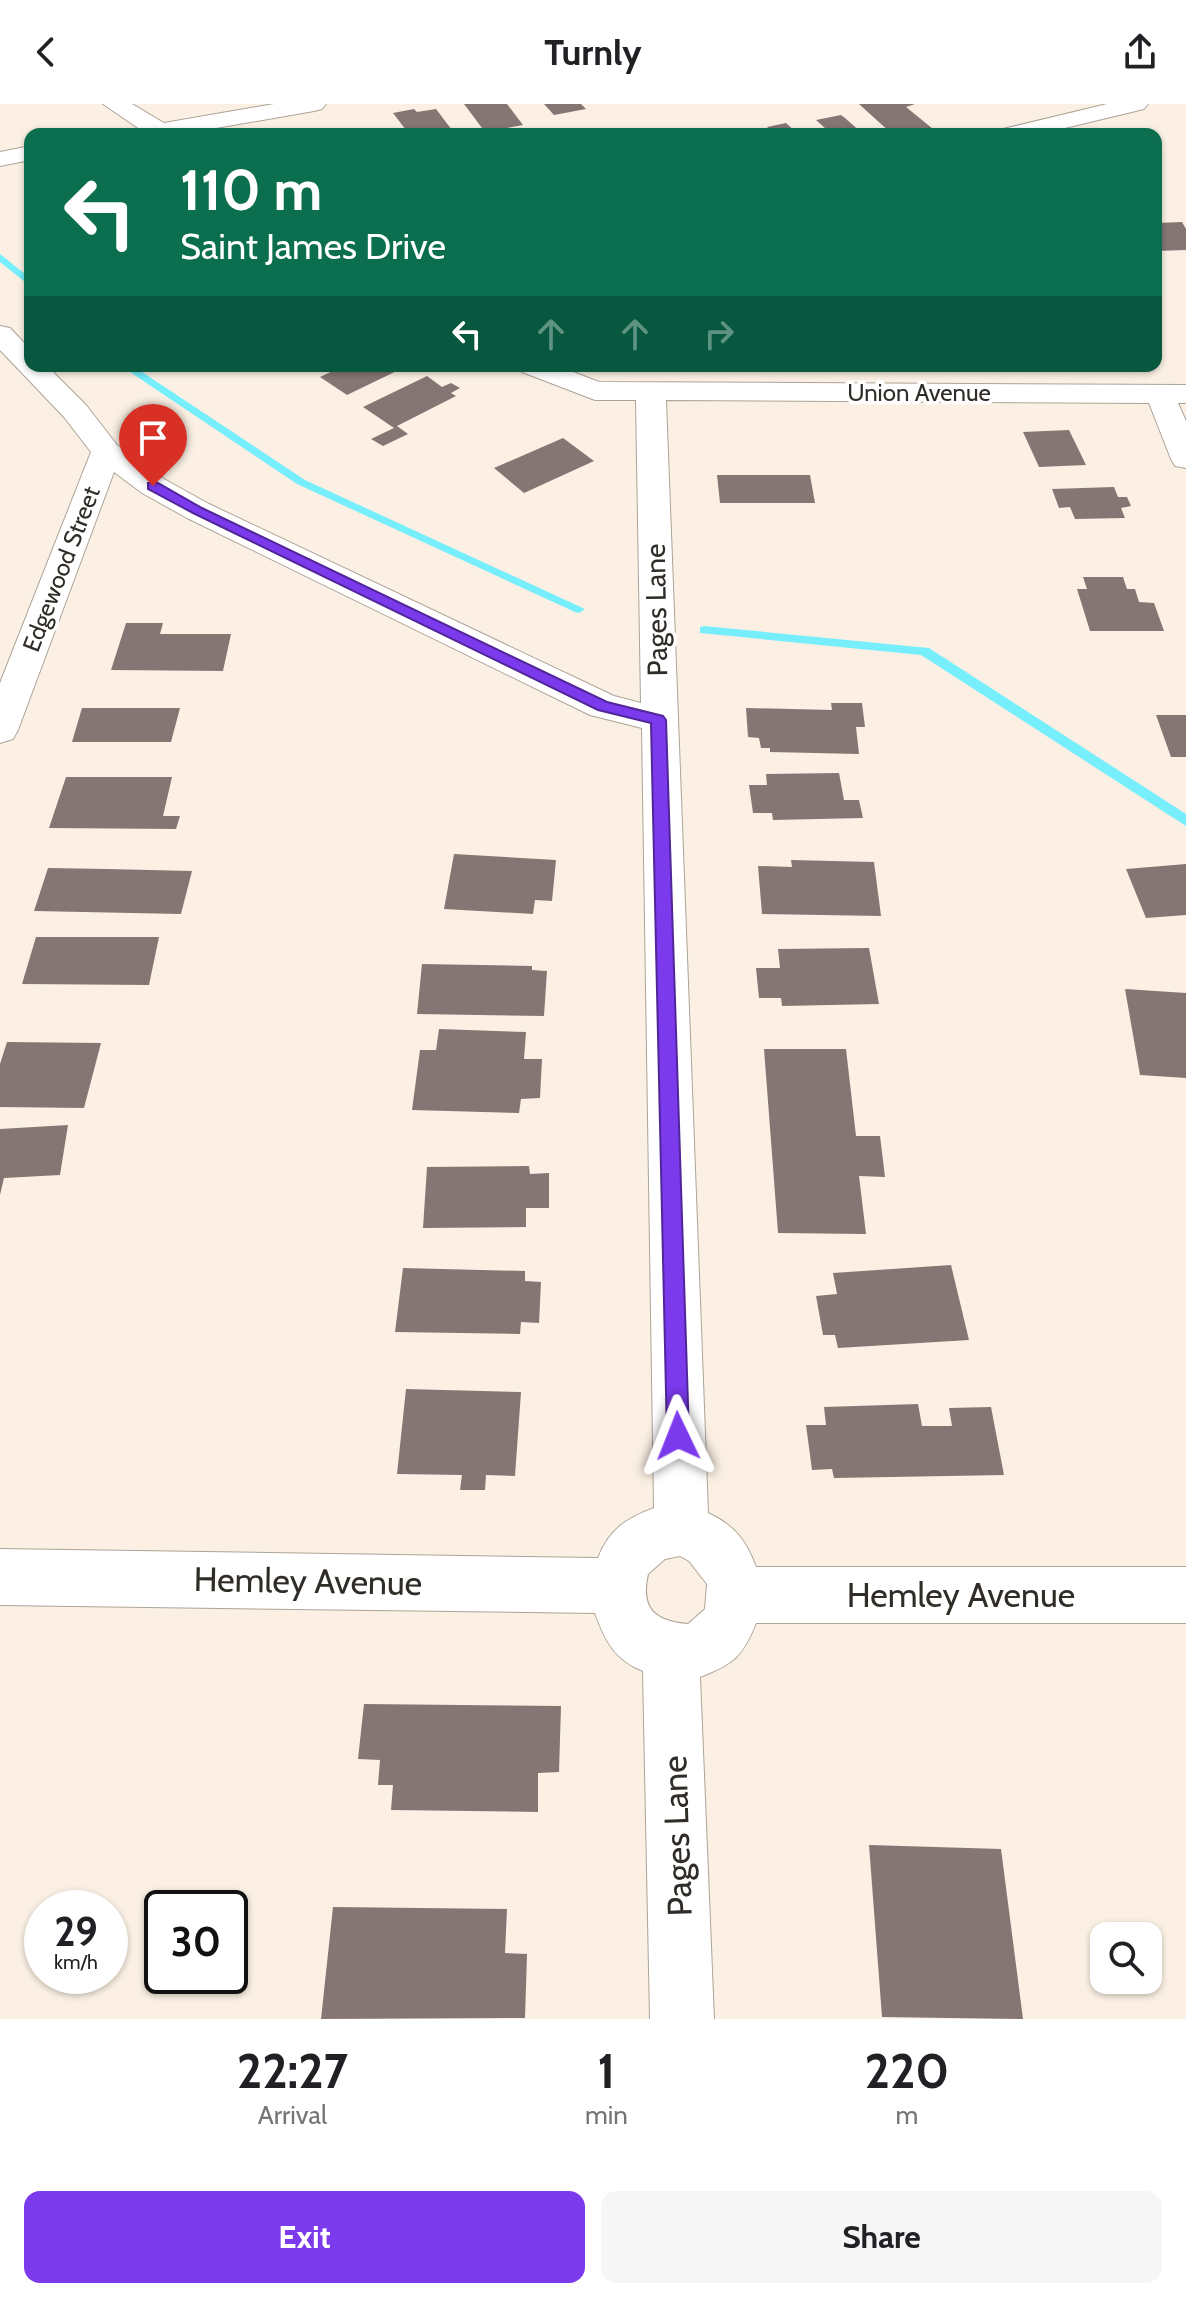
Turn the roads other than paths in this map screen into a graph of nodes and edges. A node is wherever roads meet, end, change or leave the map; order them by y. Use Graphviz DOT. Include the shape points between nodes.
graph roads {
  1 [pos="115,104"];
  2 [pos="314,104"];
  3 [pos="1136,104"];
  4 [pos="149,128"];
  5 [pos="183,128"];
  6 [pos="1036,128"];
  7 [pos="24,154"];
  8 [pos="0,159"];
  9 [pos="0,334"];
  10 [pos="24,360"];
  11 [pos="36,372"];
  12 [pos="547,372"];
  13 [pos="651,391"];
  14 [pos="1173,394"];
  15 [pos="106,452"];
  16 [pos="1186,459"];
  17 [pos="658,720"];
  18 [pos="0,730"];
  19 [pos="681,1529"];
  20 [pos="0,1577"];
  21 [pos="617,1586"];
  22 [pos="736,1595"];
  23 [pos="1186,1595"];
  24 [pos="671,1654"];
  25 [pos="682,2019"];
  1 -- 4 [label="street"];
  2 -- 5 [label="street"];
  3 -- 6 [label="street"];
  7 -- 8 [label="street"];
  9 -- 10 [label="street"];
  11 -- 15 [label="street"];
  12 -- 13 [label="street" via="595,391"];
  13 -- 14 [label="street, Union Avenue"];
  13 -- 17 [label="street, Pages Lane"];
  14 -- 16 [label="street"];
  15 -- 17 [label="street" via="198,511 603,706"];
  15 -- 18 [label="street, Edgewood Street"];
  17 -- 19 [label="street, Pages Lane"];
  19 -- 21 [label="street" via="647,1536 633,1547"];
  19 -- 22 [label="street" via="698,1533 726,1558"];
  20 -- 21 [label="street, Hemley Avenue"];
  21 -- 24 [label="street" via="625,1619 636,1636"];
  22 -- 23 [label="street, Hemley Avenue"];
  22 -- 24 [label="street" via="723,1633 709,1646"];
  24 -- 25 [label="street, Pages Lane"];
}
